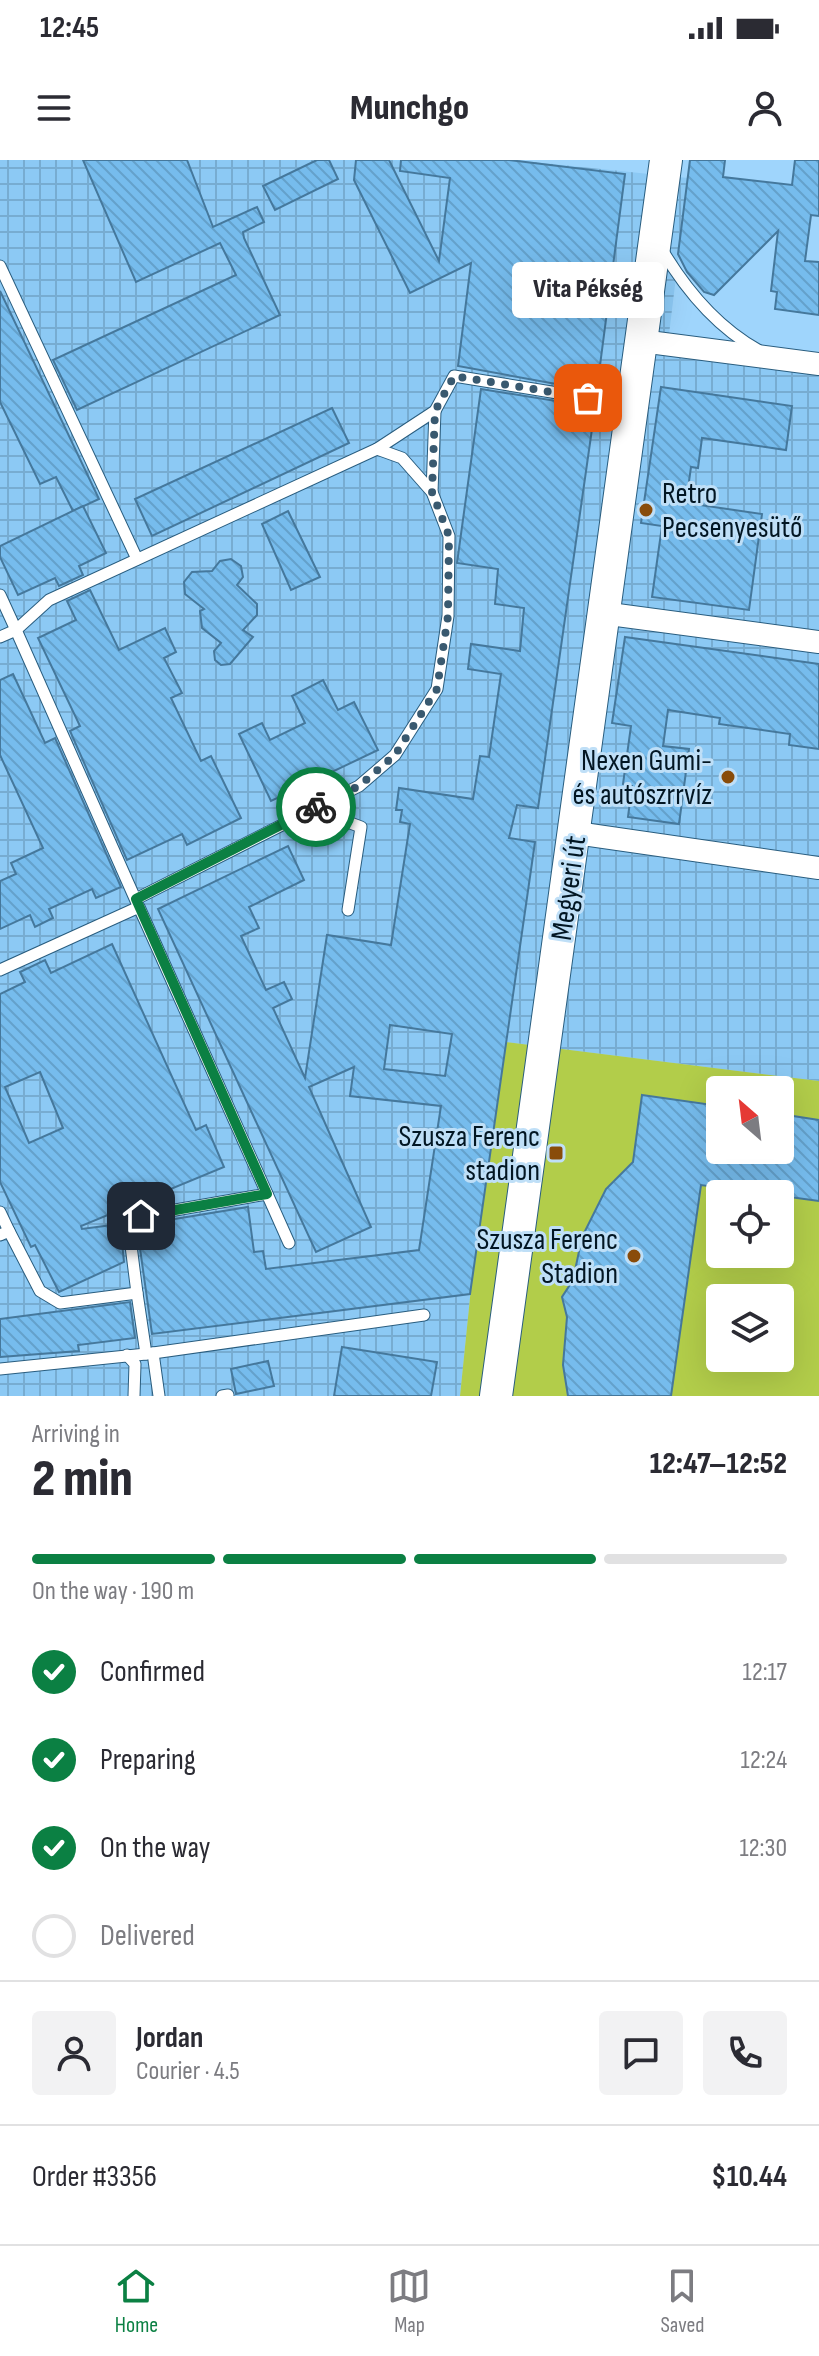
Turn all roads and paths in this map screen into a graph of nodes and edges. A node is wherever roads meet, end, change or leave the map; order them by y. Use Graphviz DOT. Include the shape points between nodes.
graph roads {
  1 [pos="666,160"];
  2 [pos="654,237"];
  3 [pos="0,266"];
  4 [pos="641,341"];
  5 [pos="773,358"];
  6 [pos="819,364"];
  7 [pos="588,398"];
  8 [pos="435,411"];
  9 [pos="377,449"];
  10 [pos="432,492"];
  11 [pos="137,559"];
  12 [pos="0,595"];
  13 [pos="602,613"];
  14 [pos="16,630"];
  15 [pos="0,637"];
  16 [pos="819,642"];
  17 [pos="313,809"];
  18 [pos="576,833"];
  19 [pos="819,868"];
  20 [pos="137,903"];
  21 [pos="348,910"];
  22 [pos="0,970"];
  23 [pos="267,1194"];
  24 [pos="0,1212"];
  25 [pos="4,1233"];
  26 [pos="289,1243"];
  27 [pos="137,1293"];
  28 [pos="424,1315"];
  29 [pos="149,1353"];
  30 [pos="127,1355"];
  31 [pos="0,1369"];
  32 [pos="228,1395"];
  33 [pos="134,1396"];
  34 [pos="159,1396"];
  35 [pos="222,1396"];
  36 [pos="496,1396"];
  1 -- 2 [label="main road, Megyeri út"];
  2 -- 4 [label="main road, Megyeri út"];
  2 -- 5 [label="lane" via="704,308 740,340"];
  3 -- 11 [label="lane"];
  4 -- 5 [label="street"];
  4 -- 13 [label="main road, Megyeri út"];
  5 -- 6 [label="street"];
  7 -- 8 [label="lane" via="454,376"];
  8 -- 9 [label="lane"];
  8 -- 10 [label="lane"];
  9 -- 10 [label="lane" via="402,458"];
  9 -- 11 [label="lane"];
  10 -- 17 [label="lane" via="449,536 448,616 437,689 395,755 359,786"];
  11 -- 14 [label="lane" via="49,600"];
  12 -- 14 [label="lane"];
  13 -- 16 [label="street"];
  13 -- 18 [label="main road, Megyeri út"];
  14 -- 15 [label="lane"];
  14 -- 20 [label="lane"];
  17 -- 20 [label="lane"];
  17 -- 21 [label="lane" via="361,827"];
  18 -- 19 [label="street"];
  18 -- 36 [label="main road, Megyeri út"];
  20 -- 22 [label="lane"];
  20 -- 23 [label="lane"];
  23 -- 26 [label="lane"];
  23 -- 27 [label="lane" via="128,1222"];
  24 -- 25 [label="lane"];
  25 -- 27 [label="lane" via="40,1291 60,1303"];
  27 -- 29 [label="lane"];
  28 -- 29 [label="lane"];
  29 -- 30 [label="lane"];
  29 -- 34 [label="lane"];
  30 -- 31 [label="lane"];
  30 -- 33 [label="lane" via="135,1364"];
  32 -- 35 [label="lane"];
}
